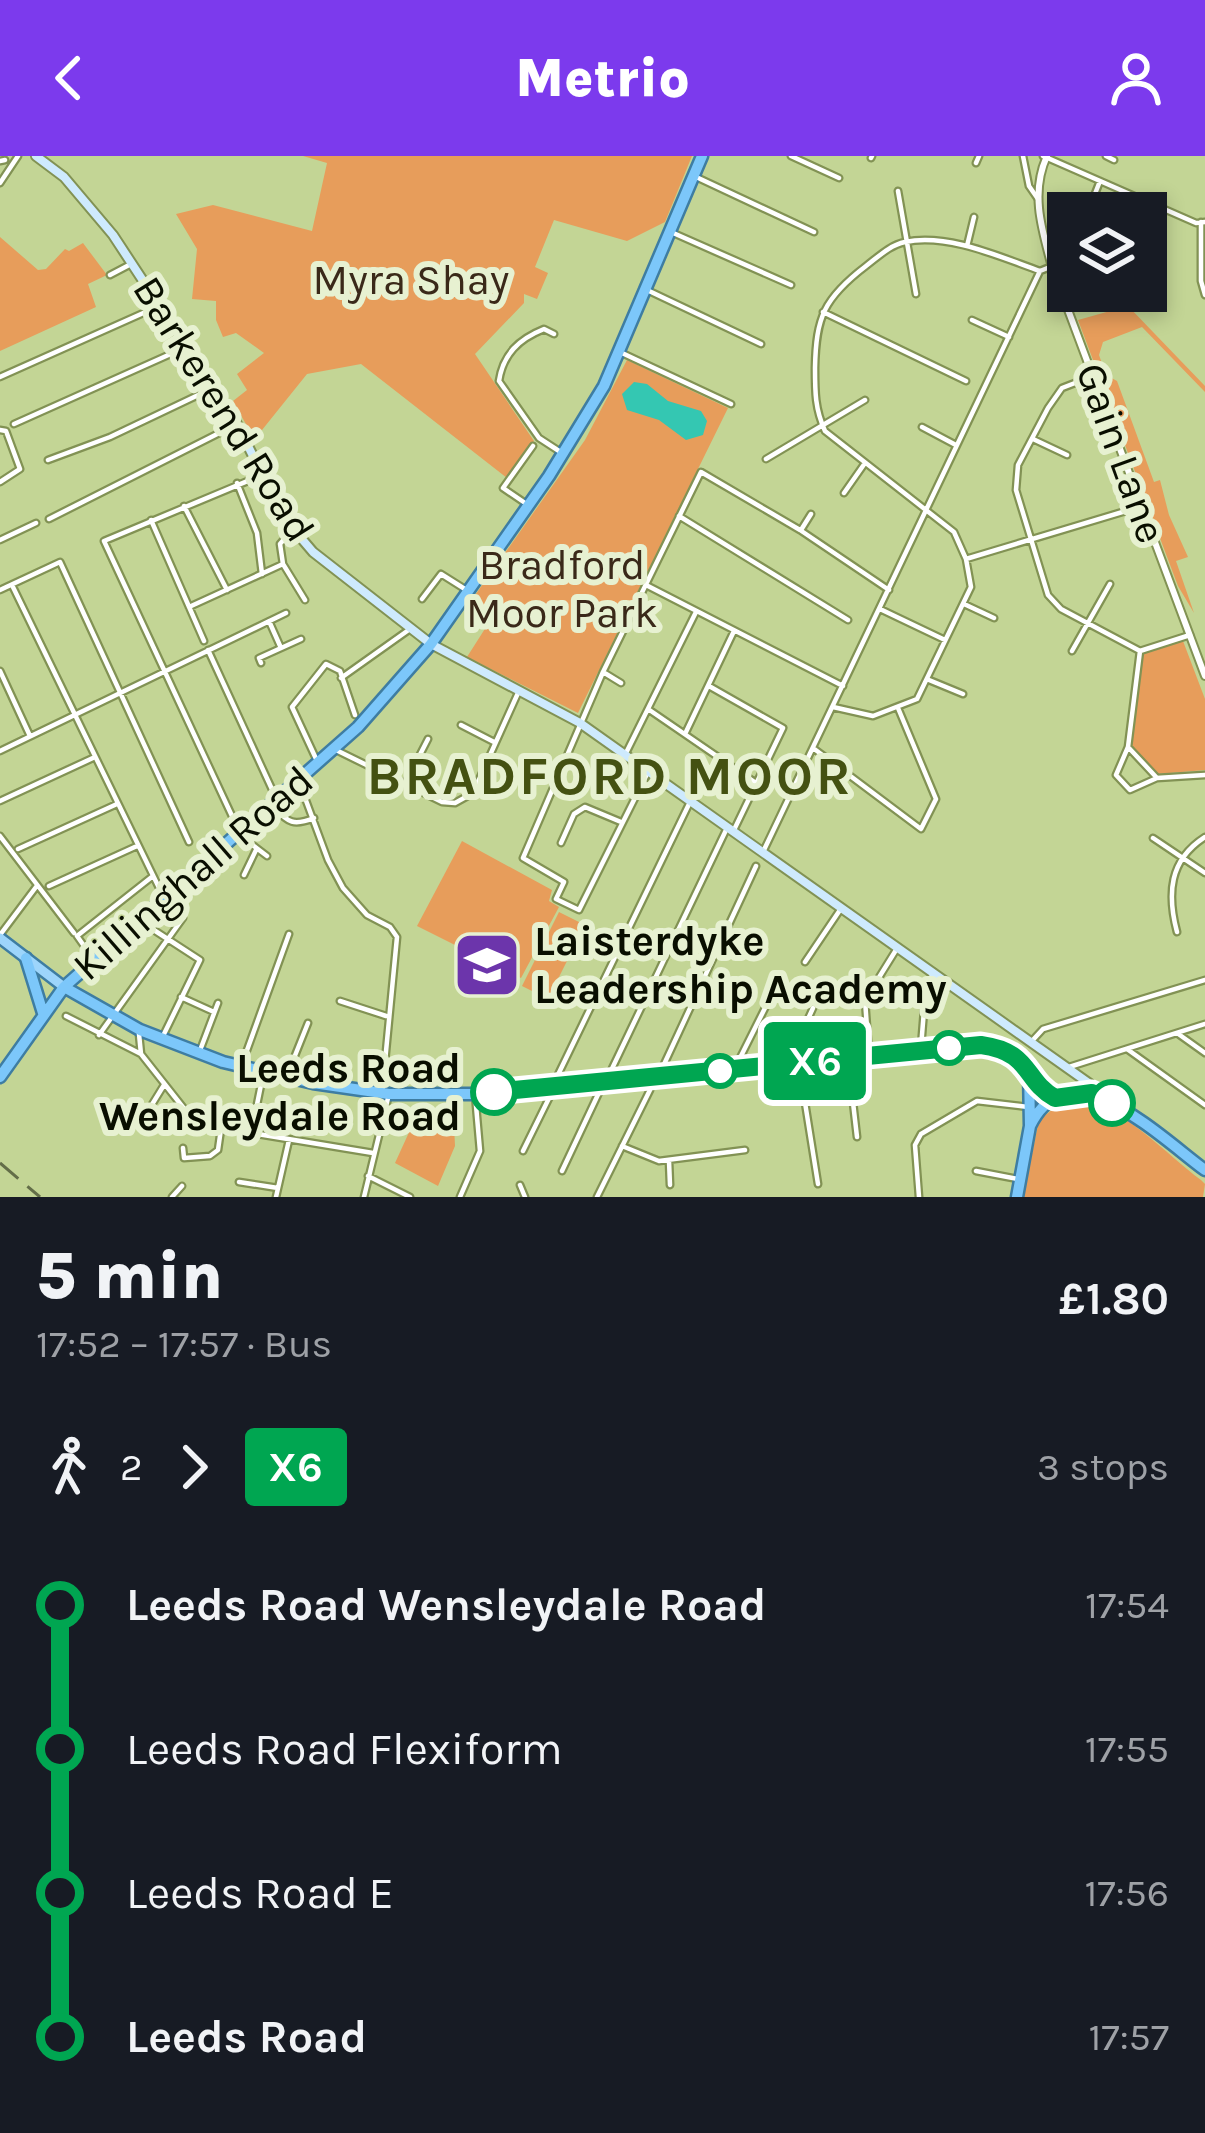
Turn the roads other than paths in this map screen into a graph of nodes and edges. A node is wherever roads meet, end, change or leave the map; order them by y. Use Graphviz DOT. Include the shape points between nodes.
graph roads {
  1 [pos="18,156"];
  2 [pos="36,156"];
  3 [pos="702,156"];
  4 [pos="791,156"];
  5 [pos="1023,156"];
  6 [pos="1045,156"];
  7 [pos="1106,156"];
  8 [pos="1114,160"];
  9 [pos="694,176"];
  10 [pos="839,178"];
  11 [pos="1100,181"];
  12 [pos="0,183"];
  13 [pos="898,191"];
  14 [pos="1096,192"];
  15 [pos="1037,199"];
  16 [pos="974,217"];
  17 [pos="1203,222"];
  18 [pos="671,232"];
  19 [pos="814,232"];
  20 [pos="909,241"];
  21 [pos="1047,244"];
  22 [pos="966,248"];
  23 [pos="132,263"];
  24 [pos="1047,269"];
  25 [pos="1040,271"];
  26 [pos="110,275"];
  27 [pos="791,285"];
  28 [pos="647,290"];
  29 [pos="916,294"];
  30 [pos="1205,295"];
  31 [pos="159,306"];
  32 [pos="823,312"];
  33 [pos="1069,312"];
  34 [pos="972,320"];
  35 [pos="554,334"];
  36 [pos="1009,337"];
  37 [pos="761,344"];
  38 [pos="186,346"];
  39 [pos="621,352"];
  40 [pos="0,376"];
  41 [pos="1093,376"];
  42 [pos="966,381"];
  43 [pos="214,388"];
  44 [pos="866,400"];
  45 [pos="731,404"];
  46 [pos="14,424"];
  47 [pos="237,424"];
  48 [pos="822,424"];
  49 [pos="922,427"];
  50 [pos="1,430"];
  51 [pos="1033,439"];
  52 [pos="956,445"];
  53 [pos="533,446"];
  54 [pos="564,454"];
  55 [pos="1067,454"];
  56 [pos="766,459"];
  57 [pos="48,460"];
  58 [pos="865,463"];
  59 [pos="263,475"];
  60 [pos="0,482"];
  61 [pos="237,482"];
  62 [pos="844,493"];
  63 [pos="528,505"];
  64 [pos="184,506"];
  65 [pos="1140,506"];
  66 [pos="926,511"];
  67 [pos="811,514"];
  68 [pos="679,517"];
  69 [pos="49,519"];
  70 [pos="151,520"];
  71 [pos="36,523"];
  72 [pos="292,530"];
  73 [pos="800,530"];
  74 [pos="1032,539"];
  75 [pos="0,540"];
  76 [pos="966,559"];
  77 [pos="283,564"];
  78 [pos="262,574"];
  79 [pos="1110,584"];
  80 [pos="12,585"];
  81 [pos="646,585"];
  82 [pos="0,590"];
  83 [pos="227,590"];
  84 [pos="889,590"];
  85 [pos="468,591"];
  86 [pos="422,599"];
  87 [pos="305,600"];
  88 [pos="964,604"];
  89 [pos="189,608"];
  90 [pos="880,609"];
  91 [pos="696,612"];
  92 [pos="286,613"];
  93 [pos="994,618"];
  94 [pos="848,620"];
  95 [pos="269,621"];
  96 [pos="1089,623"];
  97 [pos="410,628"];
  98 [pos="734,631"];
  99 [pos="1190,635"];
  100 [pos="301,640"];
  101 [pos="204,641"];
  102 [pos="946,641"];
  103 [pos="430,644"];
  104 [pos="281,648"];
  105 [pos="208,650"];
  106 [pos="1072,651"];
  107 [pos="1140,651"];
  108 [pos="261,663"];
  109 [pos="0,671"];
  110 [pos="164,672"];
  111 [pos="603,672"];
  112 [pos="1205,676"];
  113 [pos="341,678"];
  114 [pos="929,680"];
  115 [pos="621,682"];
  116 [pos="709,686"];
  117 [pos="843,686"];
  118 [pos="518,692"];
  119 [pos="120,693"];
  120 [pos="963,694"];
  121 [pos="833,707"];
  122 [pos="898,708"];
  123 [pos="648,709"];
  124 [pos="75,715"];
  125 [pos="355,715"];
  126 [pos="580,723"];
  127 [pos="461,725"];
  128 [pos="685,734"];
  129 [pos="29,736"];
  130 [pos="428,739"];
  131 [pos="496,743"];
  132 [pos="1128,747"];
  133 [pos="813,748"];
  134 [pos="334,749"];
  135 [pos="0,751"];
  136 [pos="625,755"];
  137 [pos="95,757"];
  138 [pos="318,763"];
  139 [pos="648,772"];
  140 [pos="1205,775"];
  141 [pos="1157,778"];
  142 [pos="298,779"];
  143 [pos="756,782"];
  144 [pos="404,784"];
  145 [pos="273,800"];
  146 [pos="0,802"];
  147 [pos="691,802"];
  148 [pos="118,803"];
  149 [pos="232,816"];
  150 [pos="314,818"];
  151 [pos="623,823"];
  152 [pos="730,830"];
  153 [pos="236,832"];
  154 [pos="0,836"];
  155 [pos="1205,837"];
  156 [pos="1154,838"];
  157 [pos="189,842"];
  158 [pos="561,843"];
  159 [pos="138,845"];
  160 [pos="18,849"];
  161 [pos="256,850"];
  162 [pos="763,852"];
  163 [pos="267,856"];
  164 [pos="1184,857"];
  165 [pos="756,866"];
  166 [pos="1205,873"];
  167 [pos="244,875"];
  168 [pos="153,876"];
  169 [pos="38,885"];
  170 [pos="49,886"];
  171 [pos="160,901"];
  172 [pos="842,907"];
  173 [pos="138,920"];
  174 [pos="1177,932"];
  175 [pos="75,934"];
  176 [pos="289,934"];
  177 [pos="0,937"];
  178 [pos="168,939"];
  179 [pos="898,946"];
  180 [pos="26,958"];
  181 [pos="94,960"];
  182 [pos="805,962"];
  183 [pos="934,972"];
  184 [pos="779,980"];
  185 [pos="1205,980"];
  186 [pos="64,986"];
  187 [pos="182,998"];
  188 [pos="340,1001"];
  189 [pos="218,1003"];
  190 [pos="91,1004"];
  191 [pos="813,1007"];
  192 [pos="214,1012"];
  193 [pos="43,1013"];
  194 [pos="66,1016"];
  195 [pos="112,1016"];
  196 [pos="388,1017"];
  197 [pos="308,1022"];
  198 [pos="866,1024"];
  199 [pos="1205,1024"];
  200 [pos="140,1030"];
  201 [pos="820,1030"];
  202 [pos="1177,1033"];
  203 [pos="99,1035"];
  204 [pos="161,1039"];
  205 [pos="1031,1042"];
  206 [pos="1124,1048"];
  207 [pos="921,1050"];
  208 [pos="1205,1053"];
  209 [pos="141,1054"];
  210 [pos="199,1054"];
  211 [pos="869,1055"];
  212 [pos="848,1058"];
  213 [pos="793,1064"];
  214 [pos="241,1067"];
  215 [pos="1028,1068"];
  216 [pos="1066,1068"];
  217 [pos="735,1070"];
  218 [pos="264,1072"];
  219 [pos="653,1076"];
  220 [pos="0,1077"];
  221 [pos="287,1078"];
  222 [pos="606,1080"];
  223 [pos="165,1083"];
  224 [pos="554,1086"];
  225 [pos="386,1093"];
  226 [pos="475,1094"];
  227 [pos="1059,1096"];
  228 [pos="1099,1096"];
  229 [pos="1205,1106"];
  230 [pos="1028,1107"];
  231 [pos="148,1111"];
  232 [pos="1030,1126"];
  233 [pos="221,1127"];
  234 [pos="251,1134"];
  235 [pos="857,1137"];
  236 [pos="290,1140"];
  237 [pos="621,1146"];
  238 [pos="183,1148"];
  239 [pos="745,1150"];
  240 [pos="524,1151"];
  241 [pos="373,1153"];
  242 [pos="668,1159"];
  243 [pos="1205,1170"];
  244 [pos="562,1171"];
  245 [pos="976,1171"];
  246 [pos="368,1176"];
  247 [pos="1021,1179"];
  248 [pos="239,1182"];
  249 [pos="250,1184"];
  250 [pos="818,1184"];
  251 [pos="520,1185"];
  252 [pos="670,1185"];
  253 [pos="278,1188"];
  254 [pos="177,1191"];
  255 [pos="185,1197"];
  256 [pos="248,1197"];
  257 [pos="276,1197"];
  258 [pos="364,1197"];
  259 [pos="410,1197"];
  260 [pos="460,1197"];
  261 [pos="525,1197"];
  262 [pos="597,1197"];
  263 [pos="919,1197"];
  264 [pos="1018,1197"];
  1 -- 12 [label="street"];
  2 -- 23 [label="main road, Barkerend Road" via="88,202"];
  3 -- 9 [label="highway, Killinghall Road"];
  4 -- 10 [label="street"];
  5 -- 15 [label="street"];
  6 -- 11 [label="street"];
  6 -- 15 [label="street, Gain Lane"];
  7 -- 8 [label="street"];
  9 -- 18 [label="highway, Killinghall Road"];
  9 -- 19 [label="street"];
  11 -- 14 [label="street"];
  11 -- 17 [label="street"];
  13 -- 20 [label="street"];
  15 -- 21 [label="street, Gain Lane"];
  16 -- 22 [label="street"];
  17 -- 30 [label="street"];
  18 -- 27 [label="street"];
  18 -- 28 [label="highway, Killinghall Road"];
  20 -- 22 [label="street"];
  20 -- 29 [label="street"];
  20 -- 32 [label="street" via="859,271"];
  22 -- 25 [label="street"];
  23 -- 26 [label="street"];
  23 -- 31 [label="main road, Barkerend Road"];
  24 -- 25 [label="street"];
  25 -- 36 [label="street"];
  28 -- 37 [label="street"];
  28 -- 39 [label="highway, Killinghall Road"];
  31 -- 38 [label="main road, Barkerend Road"];
  31 -- 40 [label="street"];
  32 -- 42 [label="street"];
  32 -- 48 [label="street" via="815,332"];
  33 -- 41 [label="street, Gain Lane"];
  34 -- 36 [label="street"];
  35 -- 54 [label="street" via="544,329 514,346 499,381 539,438"];
  36 -- 52 [label="street"];
  38 -- 43 [label="main road, Barkerend Road"];
  38 -- 46 [label="street"];
  39 -- 45 [label="street"];
  39 -- 54 [label="highway, Killinghall Road"];
  41 -- 51 [label="street" via="1062,388"];
  41 -- 65 [label="street, Gain Lane"];
  43 -- 47 [label="main road, Barkerend Road"];
  43 -- 57 [label="street"];
  44 -- 48 [label="street"];
  47 -- 59 [label="main road, Barkerend Road"];
  47 -- 69 [label="street"];
  48 -- 56 [label="street"];
  48 -- 58 [label="street"];
  49 -- 52 [label="street"];
  50 -- 60 [label="street" via="20,470"];
  51 -- 55 [label="street"];
  51 -- 74 [label="street" via="1018,464 1016,490"];
  52 -- 66 [label="street"];
  53 -- 63 [label="street" via="503,488"];
  54 -- 63 [label="highway, Killinghall Road"];
  58 -- 62 [label="street"];
  58 -- 66 [label="street"];
  59 -- 61 [label="street"];
  59 -- 72 [label="main road, Barkerend Road"];
  61 -- 64 [label="street"];
  61 -- 78 [label="street" via="257,532"];
  63 -- 85 [label="highway, Killinghall Road"];
  64 -- 70 [label="street"];
  64 -- 83 [label="street"];
  65 -- 74 [label="street"];
  65 -- 99 [label="street, Gain Lane"];
  66 -- 76 [label="street" via="954,532"];
  66 -- 84 [label="street"];
  67 -- 73 [label="street"];
  68 -- 73 [label="street" via="701,472"];
  68 -- 81 [label="street"];
  68 -- 94 [label="street"];
  70 -- 89 [label="street"];
  70 -- 110 [label="street" via="104,541"];
  71 -- 75 [label="street"];
  72 -- 77 [label="street" via="280,544"];
  72 -- 97 [label="main road, Barkerend Road"];
  73 -- 84 [label="street"];
  74 -- 76 [label="street"];
  74 -- 96 [label="street" via="1048,595"];
  76 -- 88 [label="street"];
  77 -- 78 [label="street"];
  77 -- 87 [label="street"];
  78 -- 83 [label="street"];
  79 -- 96 [label="street"];
  80 -- 82 [label="street"];
  80 -- 119 [label="street" via="60,562"];
  80 -- 124 [label="street"];
  81 -- 91 [label="street"];
  81 -- 111 [label="street"];
  83 -- 89 [label="street"];
  84 -- 90 [label="street"];
  85 -- 86 [label="street" via="441,574"];
  85 -- 103 [label="highway, Killinghall Road"];
  88 -- 93 [label="street"];
  88 -- 102 [label="street"];
  89 -- 101 [label="street"];
  90 -- 102 [label="street"];
  90 -- 117 [label="street"];
  91 -- 98 [label="street"];
  91 -- 123 [label="street"];
  92 -- 95 [label="street"];
  95 -- 104 [label="street"];
  95 -- 105 [label="street"];
  96 -- 106 [label="street"];
  96 -- 107 [label="street"];
  97 -- 103 [label="main road, Barkerend Road"];
  97 -- 113 [label="street"];
  98 -- 116 [label="street"];
  98 -- 117 [label="street"];
  99 -- 107 [label="street"];
  99 -- 112 [label="street, Gain Lane"];
  100 -- 104 [label="street"];
  102 -- 114 [label="street"];
  103 -- 118 [label="main road, Barkerend Road"];
  103 -- 134 [label="highway, Killinghall Road"];
  104 -- 108 [label="street"];
  105 -- 110 [label="street"];
  105 -- 145 [label="street"];
  107 -- 132 [label="street"];
  109 -- 129 [label="street"];
  110 -- 119 [label="street"];
  110 -- 149 [label="street"];
  111 -- 115 [label="street"];
  111 -- 126 [label="street"];
  113 -- 125 [label="street"];
  113 -- 138 [label="street" via="326,664 292,707"];
  114 -- 120 [label="street"];
  114 -- 122 [label="street" via="917,699"];
  116 -- 128 [label="street"];
  116 -- 143 [label="street" via="783,728"];
  117 -- 121 [label="street"];
  118 -- 126 [label="main road, Barkerend Road"];
  118 -- 131 [label="street"];
  119 -- 124 [label="street"];
  119 -- 157 [label="street"];
  121 -- 122 [label="street" via="873,716"];
  121 -- 133 [label="street"];
  122 -- 133 [label="street" via="936,799 925,826"];
  123 -- 128 [label="street"];
  123 -- 136 [label="street"];
  124 -- 129 [label="street"];
  124 -- 137 [label="street"];
  126 -- 136 [label="main road, Barkerend Road"];
  126 -- 151 [label="street" via="523,858 564,882 556,899 579,910"];
  127 -- 131 [label="street"];
  128 -- 143 [label="street"];
  129 -- 135 [label="street"];
  130 -- 144 [label="street"];
  131 -- 144 [label="street" via="463,801 442,802"];
  132 -- 141 [label="street"];
  132 -- 141 [label="street" via="1116,775 1130,790"];
  133 -- 162 [label="street"];
  134 -- 138 [label="highway, Killinghall Road"];
  134 -- 144 [label="street"];
  136 -- 139 [label="main road, Barkerend Road"];
  137 -- 146 [label="street"];
  137 -- 148 [label="street"];
  138 -- 142 [label="highway, Killinghall Road"];
  139 -- 147 [label="main road, Barkerend Road"];
  139 -- 151 [label="street"];
  140 -- 141 [label="street"];
  142 -- 145 [label="highway, Killinghall Road"];
  142 -- 150 [label="street"];
  143 -- 152 [label="street"];
  145 -- 150 [label="street" via="286,821"];
  145 -- 153 [label="highway, Killinghall Road"];
  147 -- 152 [label="main road, Barkerend Road"];
  147 -- 224 [label="street"];
  148 -- 159 [label="street"];
  148 -- 160 [label="street"];
  150 -- 196 [label="street" via="344,888 397,937"];
  151 -- 158 [label="street" via="585,807"];
  152 -- 162 [label="main road, Barkerend Road"];
  152 -- 222 [label="street"];
  153 -- 161 [label="street"];
  153 -- 171 [label="highway, Killinghall Road"];
  154 -- 169 [label="street"];
  155 -- 164 [label="street"];
  156 -- 164 [label="street"];
  159 -- 168 [label="street"];
  159 -- 170 [label="street"];
  161 -- 163 [label="street"];
  161 -- 167 [label="street"];
  162 -- 172 [label="main road, Barkerend Road"];
  164 -- 166 [label="street"];
  164 -- 174 [label="street" via="1170,893"];
  165 -- 219 [label="street"];
  168 -- 171 [label="street"];
  168 -- 175 [label="street"];
  169 -- 175 [label="street"];
  169 -- 177 [label="street"];
  171 -- 173 [label="highway, Killinghall Road"];
  171 -- 178 [label="street" via="183,918"];
  172 -- 179 [label="main road, Barkerend Road"];
  172 -- 182 [label="street"];
  173 -- 178 [label="street"];
  173 -- 181 [label="highway, Killinghall Road"];
  175 -- 181 [label="street"];
  176 -- 214 [label="street"];
  177 -- 180 [label="main road"];
  178 -- 187 [label="street" via="200,960"];
  178 -- 195 [label="street"];
  179 -- 183 [label="main road, Barkerend Road"];
  179 -- 198 [label="street" via="866,996"];
  180 -- 186 [label="main road"];
  180 -- 193 [label="highway"];
  181 -- 186 [label="highway, Killinghall Road"];
  183 -- 205 [label="main road, Barkerend Road"];
  183 -- 207 [label="street" via="921,1012"];
  184 -- 217 [label="street"];
  185 -- 205 [label="street" via="1043,1028"];
  186 -- 190 [label="highway"];
  186 -- 193 [label="highway, Killinghall Road"];
  187 -- 192 [label="street"];
  187 -- 204 [label="street"];
  188 -- 196 [label="street"];
  189 -- 192 [label="street"];
  190 -- 193 [label="highway" via="66,1002"];
  190 -- 195 [label="highway"];
  191 -- 213 [label="street"];
  192 -- 210 [label="street"];
  193 -- 220 [label="highway, Killinghall Road"];
  194 -- 203 [label="street"];
  195 -- 200 [label="highway"];
  195 -- 203 [label="street"];
  196 -- 225 [label="street"];
  197 -- 221 [label="street"];
  198 -- 201 [label="street"];
  198 -- 211 [label="street"];
  199 -- 202 [label="street"];
  200 -- 204 [label="highway"];
  200 -- 209 [label="street"];
  202 -- 206 [label="street"];
  202 -- 208 [label="street"];
  203 -- 209 [label="street"];
  204 -- 210 [label="highway"];
  205 -- 216 [label="main road, Barkerend Road"];
  206 -- 216 [label="street"];
  206 -- 229 [label="street"];
  207 -- 211 [label="highway"];
  207 -- 215 [label="highway" via="996,1047"];
  209 -- 223 [label="street"];
  210 -- 214 [label="highway"];
  211 -- 212 [label="highway"];
  212 -- 213 [label="highway"];
  212 -- 235 [label="street"];
  213 -- 217 [label="highway"];
  213 -- 250 [label="street"];
  214 -- 218 [label="highway"];
  215 -- 227 [label="highway" via="1042,1089"];
  215 -- 230 [label="highway"];
  216 -- 227 [label="main road" via="1069,1084"];
  216 -- 228 [label="main road, Barkerend Road"];
  217 -- 219 [label="highway"];
  218 -- 221 [label="highway"];
  218 -- 234 [label="street"];
  219 -- 222 [label="highway"];
  219 -- 237 [label="street"];
  221 -- 225 [label="highway"];
  222 -- 224 [label="highway"];
  222 -- 244 [label="street"];
  223 -- 231 [label="street"];
  223 -- 233 [label="street" via="194,1120"];
  224 -- 226 [label="highway"];
  224 -- 240 [label="street"];
  225 -- 226 [label="highway"];
  225 -- 241 [label="street"];
  226 -- 260 [label="street" via="480,1151"];
  227 -- 228 [label="highway"];
  227 -- 232 [label="highway"];
  228 -- 243 [label="highway"];
  230 -- 232 [label="highway"];
  230 -- 263 [label="street" via="974,1102 921,1134 914,1149"];
  232 -- 247 [label="highway"];
  233 -- 234 [label="street"];
  233 -- 238 [label="street" via="210,1156 184,1158"];
  234 -- 236 [label="street"];
  236 -- 241 [label="street"];
  236 -- 253 [label="street"];
  237 -- 242 [label="street"];
  237 -- 262 [label="street"];
  239 -- 242 [label="street"];
  241 -- 246 [label="street"];
  242 -- 252 [label="street"];
  245 -- 247 [label="street"];
  246 -- 258 [label="street"];
  246 -- 259 [label="street"];
  247 -- 264 [label="highway"];
  248 -- 249 [label="street"];
  249 -- 253 [label="street"];
  249 -- 256 [label="street"];
  251 -- 261 [label="street"];
  253 -- 257 [label="street"];
  254 -- 255 [label="street"];
}
